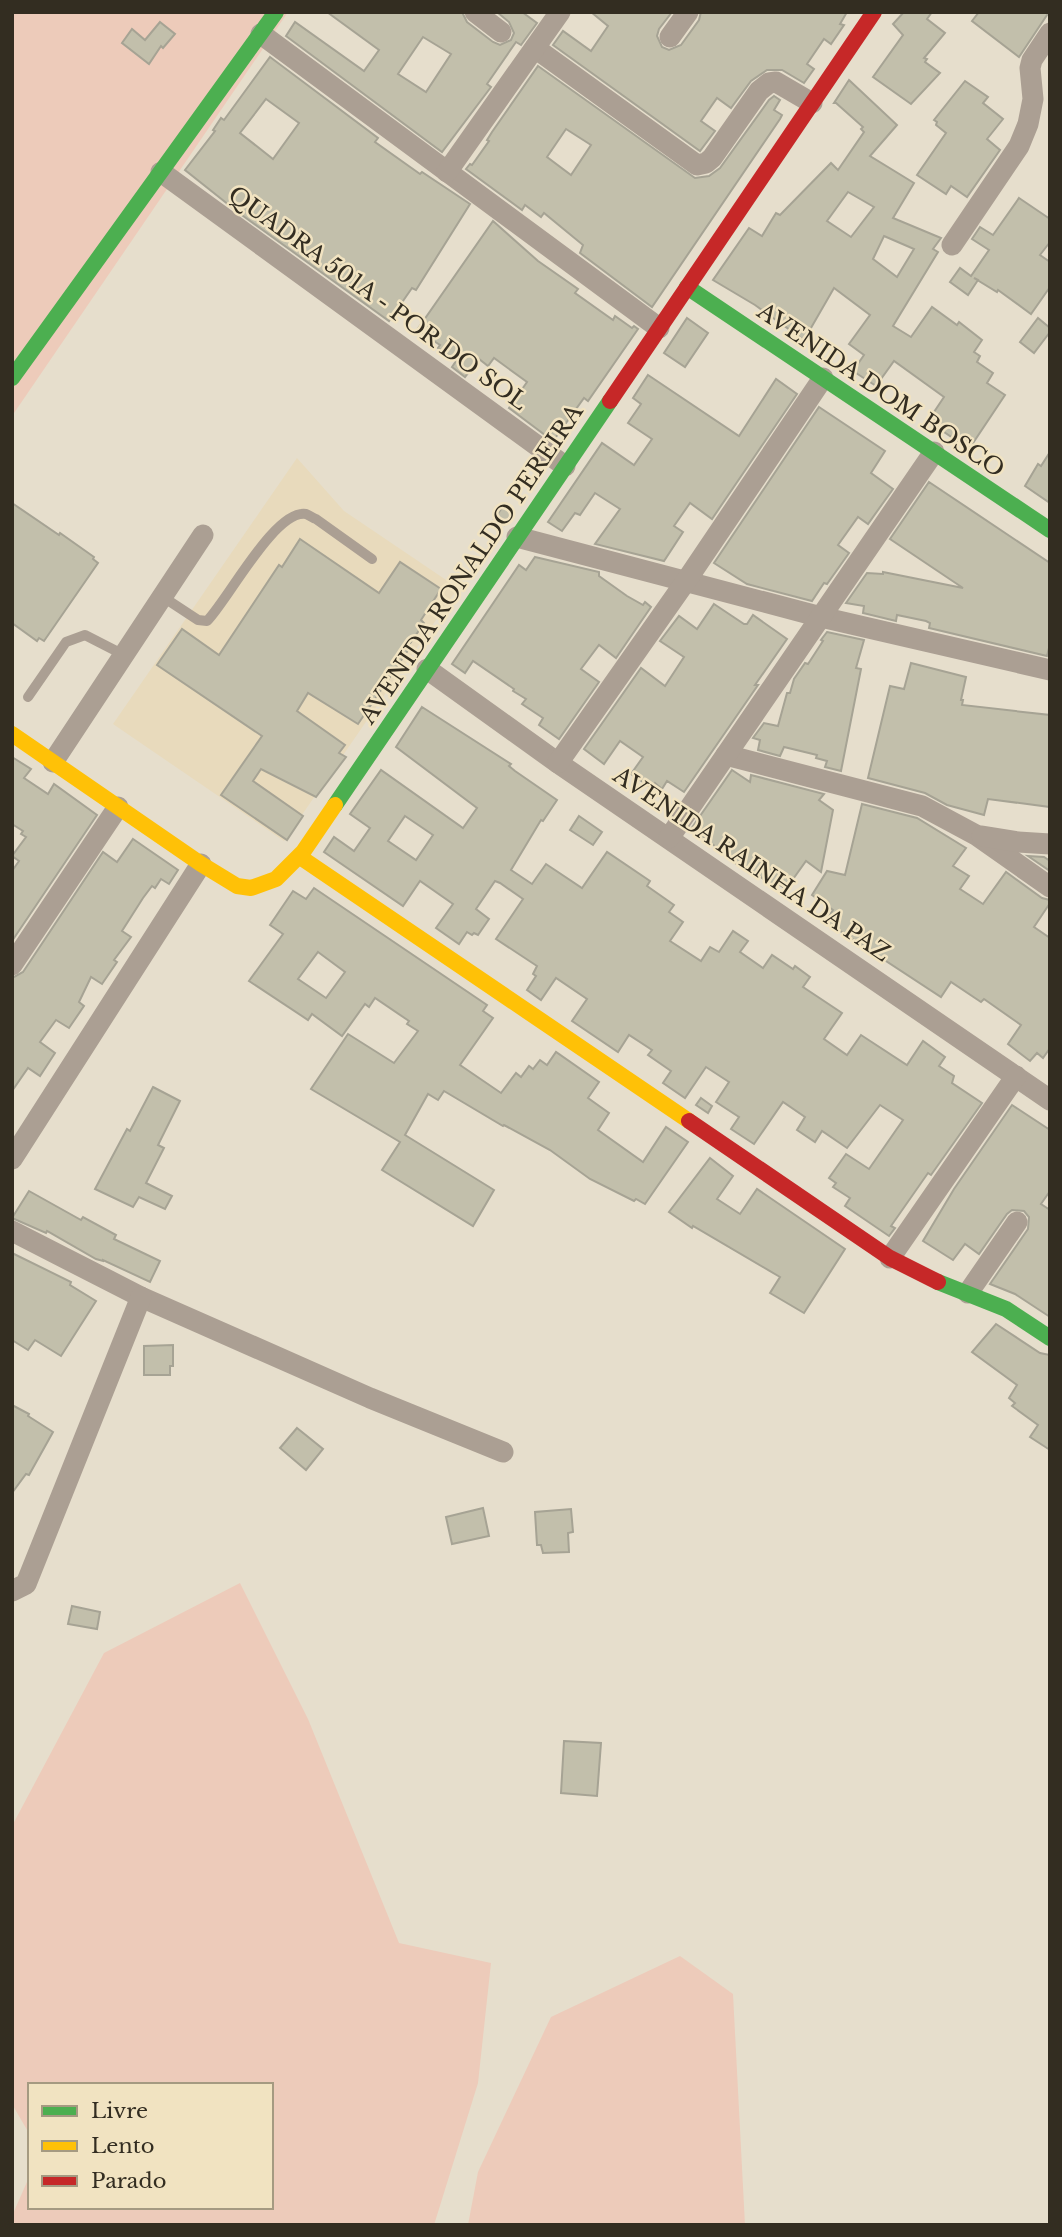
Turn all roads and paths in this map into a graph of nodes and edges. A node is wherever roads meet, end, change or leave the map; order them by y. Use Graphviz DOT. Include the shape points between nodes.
graph roads {
  1 [pos="276,12"];
  2 [pos="475,12"];
  3 [pos="560,12"];
  4 [pos="688,12"];
  5 [pos="874,12"];
  6 [pos="501,32"];
  7 [pos="1050,33"];
  8 [pos="261,34"];
  9 [pos="670,37"];
  10 [pos="535,48"];
  11 [pos="812,103"];
  12 [pos="161,172"];
  13 [pos="447,172"];
  14 [pos="952,245"];
  15 [pos="687,286"];
  16 [pos="659,328"];
  17 [pos="12,377"];
  18 [pos="823,378"];
  19 [pos="934,452"];
  20 [pos="565,466"];
  21 [pos="1050,530"];
  22 [pos="203,535"];
  23 [pos="517,537"];
  24 [pos="372,559"];
  25 [pos="686,582"];
  26 [pos="163,597"];
  27 [pos="821,617"];
  28 [pos="124,655"];
  29 [pos="427,669"];
  30 [pos="1050,670"];
  31 [pos="28,697"];
  32 [pos="12,734"];
  33 [pos="726,755"];
  34 [pos="53,762"];
  35 [pos="558,763"];
  36 [pos="118,807"];
  37 [pos="976,835"];
  38 [pos="668,838"];
  39 [pos="1050,844"];
  40 [pos="300,857"];
  41 [pos="201,864"];
  42 [pos="1050,887"];
  43 [pos="12,965"];
  44 [pos="1016,1076"];
  45 [pos="1050,1100"];
  46 [pos="12,1159"];
  47 [pos="1017,1222"];
  48 [pos="12,1231"];
  49 [pos="890,1258"];
  50 [pos="968,1293"];
  51 [pos="141,1297"];
  52 [pos="1050,1338"];
  53 [pos="503,1452"];
  54 [pos="12,1591"];
  1 -- 8 [label="street"];
  2 -- 6 [label="street"];
  3 -- 10 [label="street"];
  4 -- 9 [label="street"];
  5 -- 11 [label="street, AVENIDA RONALDO PEREIRA"];
  7 -- 14 [label="street" via="1032,60 1033,99 1019,146"];
  8 -- 12 [label="street"];
  8 -- 13 [label="street"];
  10 -- 11 [label="street" via="697,166 712,159 769,83 776,82"];
  10 -- 13 [label="street"];
  11 -- 15 [label="street, AVENIDA RONALDO PEREIRA"];
  12 -- 17 [label="street"];
  12 -- 20 [label="street, QUADRA 501A - POR DO SOL"];
  13 -- 16 [label="street"];
  15 -- 16 [label="street, AVENIDA RONALDO PEREIRA"];
  15 -- 18 [label="street, AVENIDA DOM BOSCO"];
  16 -- 20 [label="street, AVENIDA RONALDO PEREIRA"];
  18 -- 19 [label="street, AVENIDA DOM BOSCO"];
  18 -- 25 [label="street"];
  19 -- 21 [label="street, AVENIDA DOM BOSCO"];
  19 -- 27 [label="street"];
  20 -- 23 [label="street, AVENIDA RONALDO PEREIRA"];
  22 -- 26 [label="street"];
  23 -- 25 [label="street"];
  23 -- 29 [label="street, AVENIDA RONALDO PEREIRA"];
  24 -- 26 [label="lane" via="316,519 306,514 295,516 272,532 207,621"];
  25 -- 27 [label="street"];
  25 -- 35 [label="street"];
  26 -- 28 [label="street"];
  27 -- 30 [label="street"];
  27 -- 33 [label="street"];
  28 -- 31 [label="lane" via="85,635 66,642"];
  28 -- 34 [label="street"];
  29 -- 35 [label="street, AVENIDA RAINHA DA PAZ"];
  29 -- 40 [label="street, AVENIDA RONALDO PEREIRA"];
  32 -- 34 [label="street, AVENIDA RONALDO PEREIRA"];
  33 -- 37 [label="street" via="908,801"];
  33 -- 38 [label="street"];
  34 -- 36 [label="street, AVENIDA RONALDO PEREIRA"];
  35 -- 38 [label="street, AVENIDA RAINHA DA PAZ"];
  36 -- 41 [label="street, AVENIDA RONALDO PEREIRA"];
  36 -- 43 [label="street"];
  37 -- 39 [label="street"];
  37 -- 42 [label="street"];
  38 -- 44 [label="street, AVENIDA RAINHA DA PAZ"];
  40 -- 41 [label="street, AVENIDA RONALDO PEREIRA" via="276,878 251,888 237,886"];
  40 -- 49 [label="street"];
  41 -- 46 [label="street"];
  44 -- 45 [label="street, AVENIDA RAINHA DA PAZ"];
  44 -- 49 [label="street"];
  47 -- 50 [label="street"];
  48 -- 51 [label="street"];
  49 -- 50 [label="street"];
  50 -- 52 [label="street" via="1006,1309"];
  51 -- 53 [label="street"];
  51 -- 54 [label="street" via="26,1584"];
}
